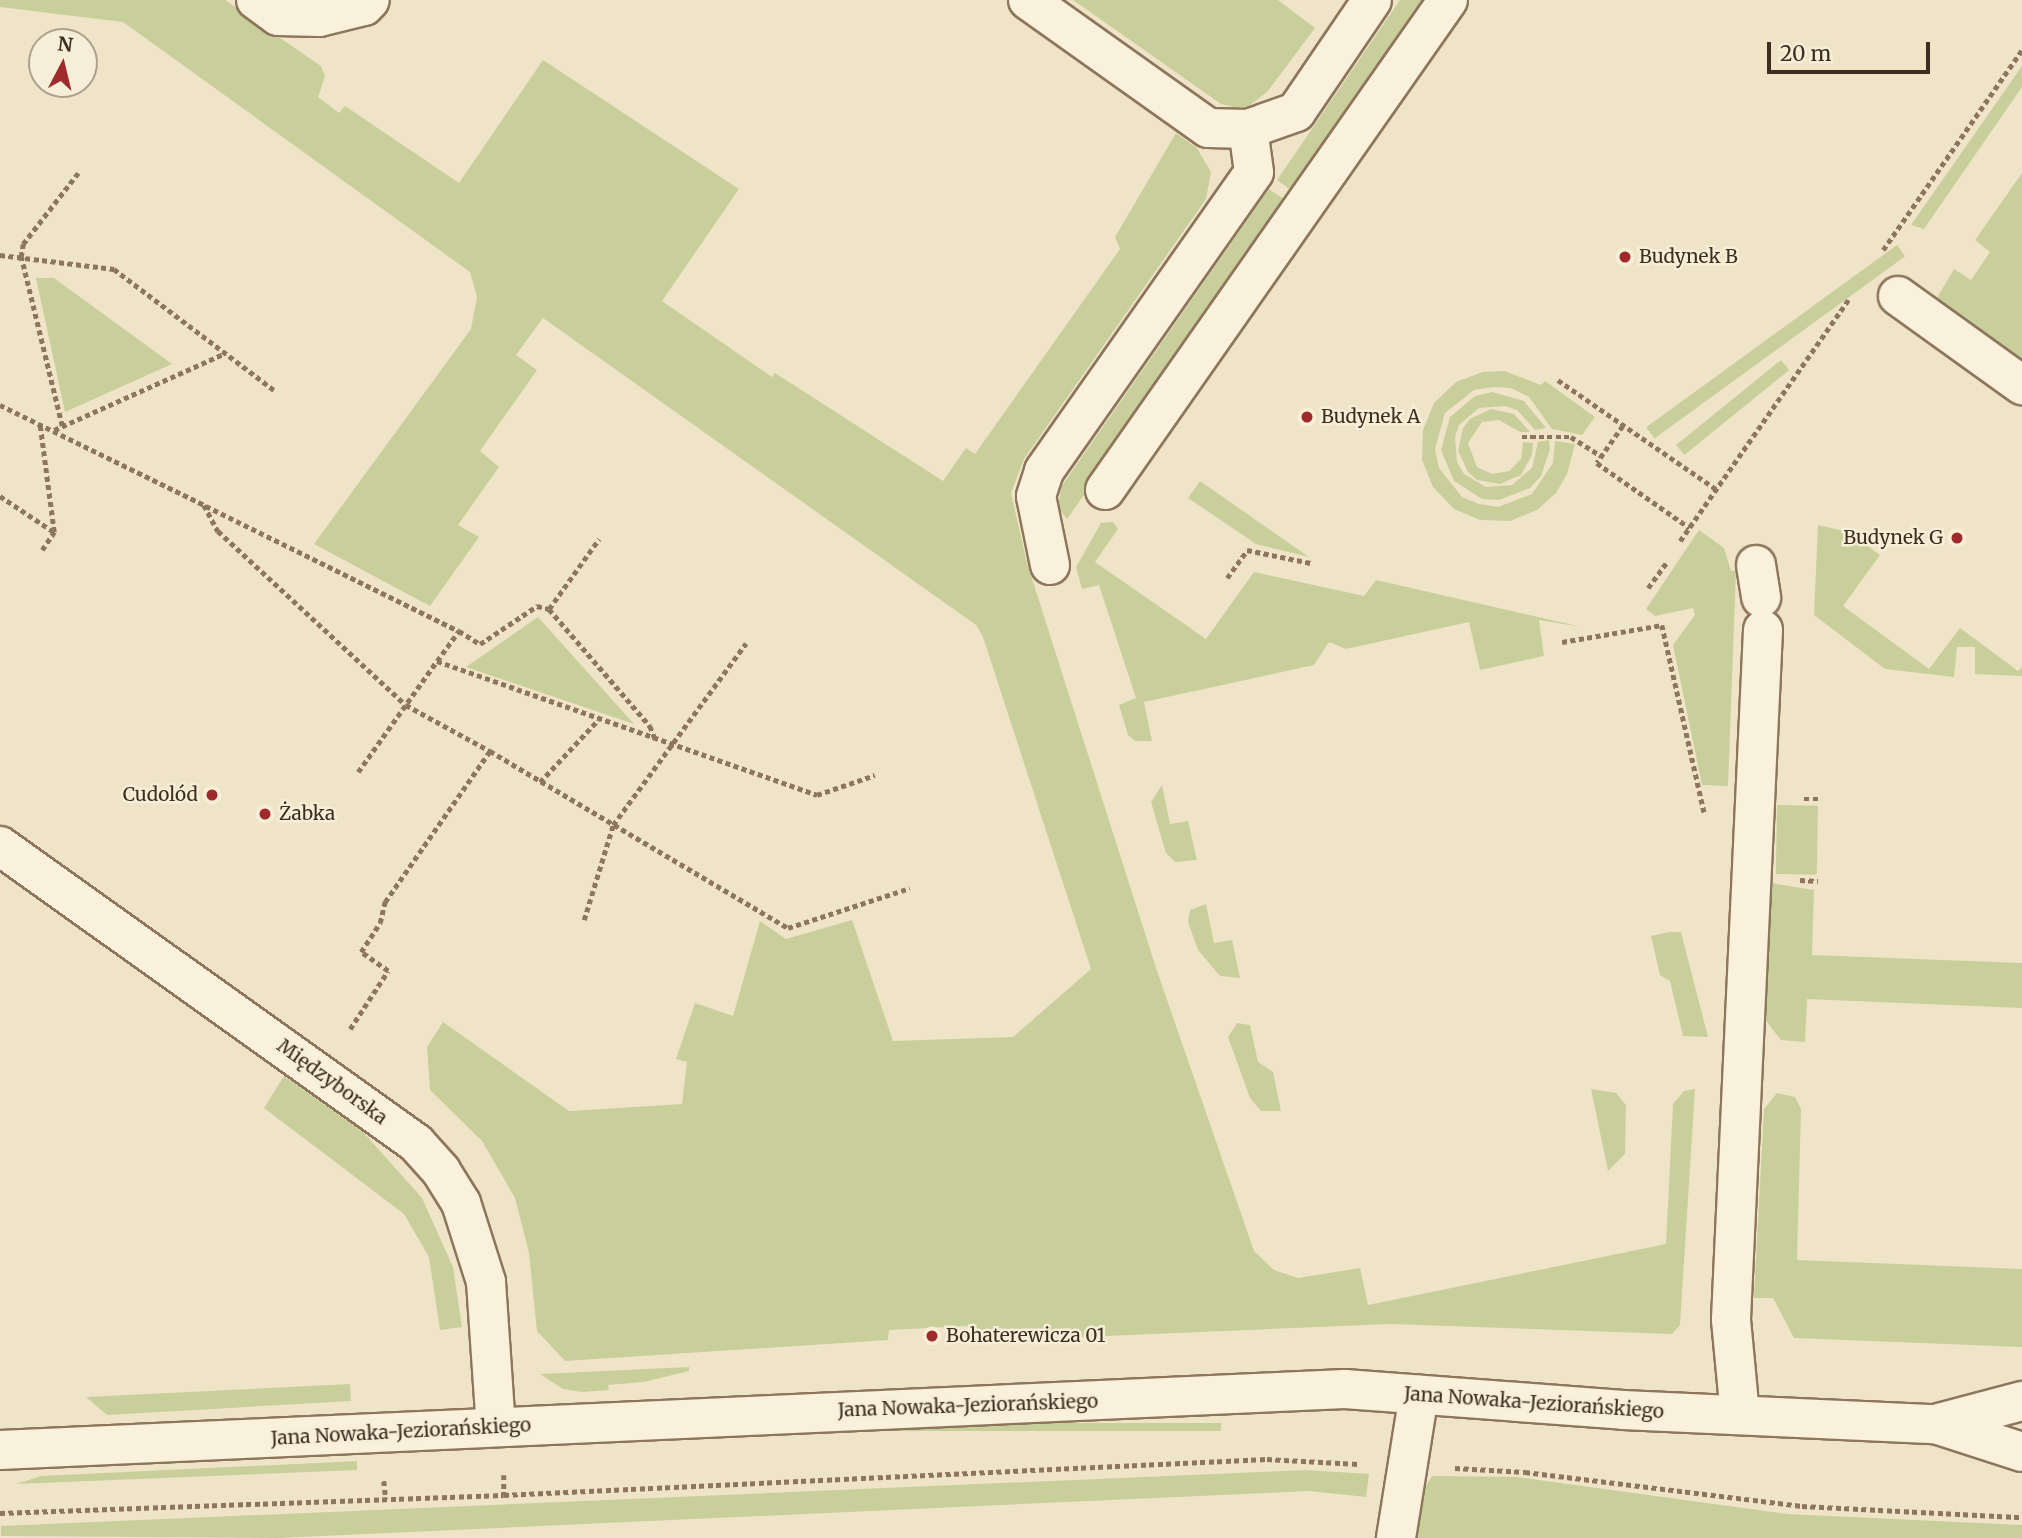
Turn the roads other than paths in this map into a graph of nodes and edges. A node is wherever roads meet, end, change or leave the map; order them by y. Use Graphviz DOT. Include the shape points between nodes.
graph roads {
  1 [pos="256,0"];
  2 [pos="370,0"];
  3 [pos="1028,0"];
  4 [pos="1372,0"];
  5 [pos="1448,0"];
  6 [pos="1248,130"];
  7 [pos="1898,296"];
  8 [pos="2022,385"];
  9 [pos="1105,490"];
  10 [pos="1050,565"];
  11 [pos="1760,598"];
  12 [pos="0,846"];
  13 [pos="1419,1395"];
  14 [pos="2022,1401"];
  15 [pos="1740,1415"];
  16 [pos="1935,1424"];
  17 [pos="496,1427"];
  18 [pos="0,1450"];
  19 [pos="2022,1452"];
  20 [pos="1396,1538"];
  1 -- 2 [label="street" via="278,16 319,17 364,6"];
  3 -- 6 [label="street" via="1208,128"];
  4 -- 6 [label="street" via="1296,112"];
  5 -- 9 [label="street"];
  6 -- 10 [label="street" via="1254,172 1044,471 1036,496"];
  7 -- 8 [label="street"];
  11 -- 15 [label="street" via="1731,1318"];
  12 -- 17 [label="street, Międzyborska" via="416,1143 441,1171 461,1203 486,1282"];
  13 -- 15 [label="street, Jana Nowaka-Jeziorańskiego"];
  13 -- 17 [label="street, Jana Nowaka-Jeziorańskiego" via="1345,1390"];
  13 -- 20 [label="street"];
  14 -- 16 [label="street, Jana Nowaka-Jeziorańskiego"];
  15 -- 16 [label="street, Jana Nowaka-Jeziorańskiego"];
  16 -- 19 [label="street, Jana Nowaka-Jeziorańskiego"];
  17 -- 18 [label="street, Jana Nowaka-Jeziorańskiego"];
}
